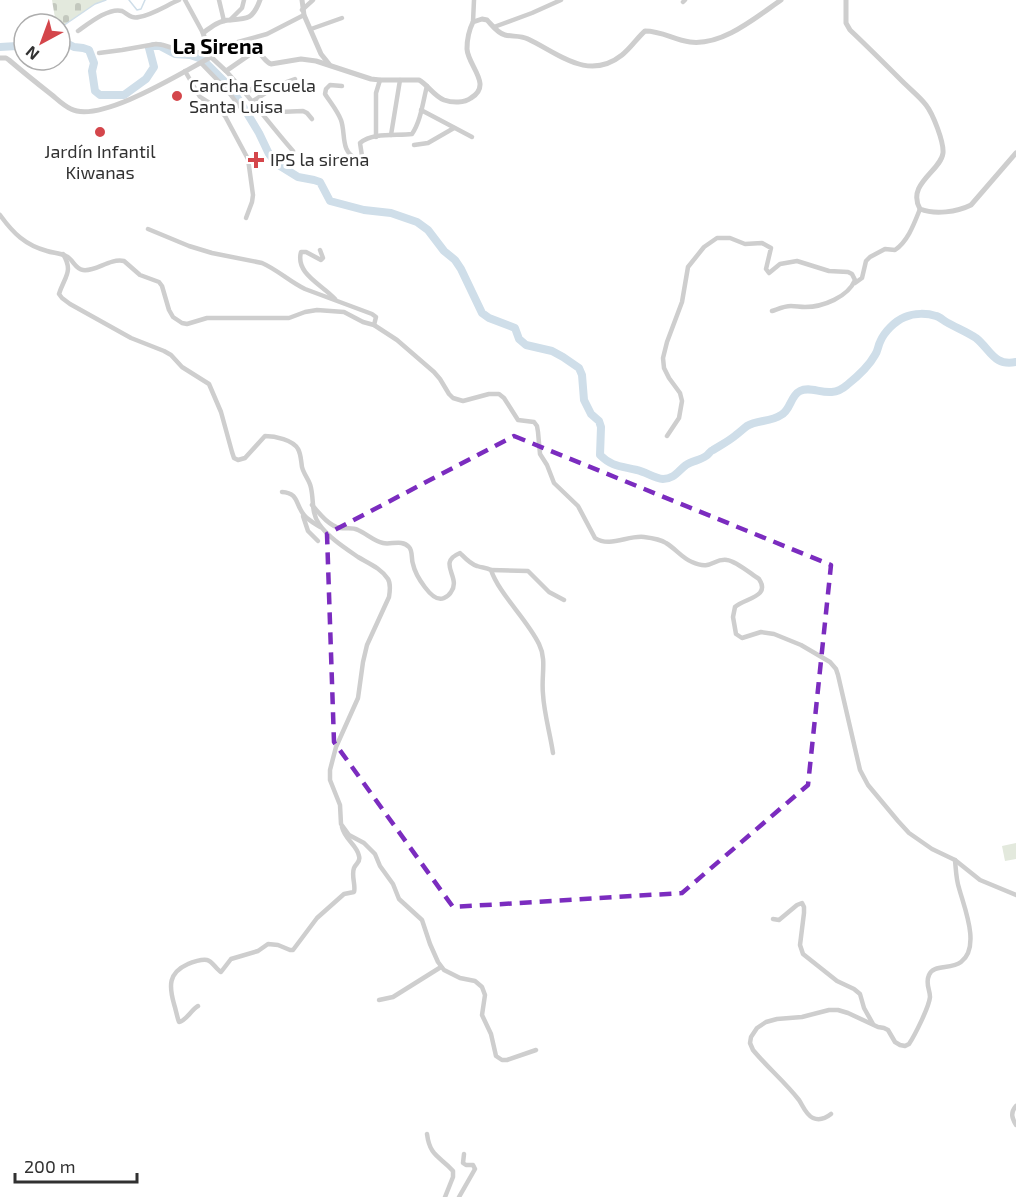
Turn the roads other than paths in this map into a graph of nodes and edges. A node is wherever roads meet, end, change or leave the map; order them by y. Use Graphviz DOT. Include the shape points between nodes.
graph roads {
  1 [pos="179,0"];
  2 [pos="185,0"];
  3 [pos="219,0"];
  4 [pos="244,0"];
  5 [pos="260,0"];
  6 [pos="302,0"];
  7 [pos="314,0"];
  8 [pos="474,0"];
  9 [pos="560,0"];
  10 [pos="781,0"];
  11 [pos="846,0"];
  12 [pos="303,12"];
  13 [pos="342,18"];
  14 [pos="227,20"];
  15 [pos="473,22"];
  16 [pos="494,27"];
  17 [pos="311,29"];
  18 [pos="78,31"];
  19 [pos="203,33"];
  20 [pos="99,53"];
  21 [pos="209,56"];
  22 [pos="0,58"];
  23 [pos="200,63"];
  24 [pos="330,65"];
  25 [pos="185,71"];
  26 [pos="226,71"];
  27 [pos="295,80"];
  28 [pos="380,80"];
  29 [pos="400,80"];
  30 [pos="261,82"];
  31 [pos="342,86"];
  32 [pos="427,86"];
  33 [pos="246,93"];
  34 [pos="253,101"];
  35 [pos="240,107"];
  36 [pos="260,109"];
  37 [pos="421,110"];
  38 [pos="312,119"];
  39 [pos="454,128"];
  40 [pos="391,135"];
  41 [pos="375,137"];
  42 [pos="472,137"];
  43 [pos="414,145"];
  44 [pos="293,151"];
  45 [pos="1016,153"];
  46 [pos="920,209"];
  47 [pos="0,215"];
  48 [pos="246,218"];
  49 [pos="148,229"];
  50 [pos="320,250"];
  51 [pos="63,254"];
  52 [pos="854,284"];
  53 [pos="337,301"];
  54 [pos="772,311"];
  55 [pos="374,325"];
  56 [pos="667,436"];
  57 [pos="282,492"];
  58 [pos="312,506"];
  59 [pos="303,513"];
  60 [pos="327,532"];
  61 [pos="318,541"];
  62 [pos="491,570"];
  63 [pos="564,600"];
  64 [pos="553,753"];
  65 [pos="341,824"];
  66 [pos="955,860"];
  67 [pos="1016,895"];
  68 [pos="773,918"];
  69 [pos="441,967"];
  70 [pos="379,1000"];
  71 [pos="198,1006"];
  72 [pos="873,1024"];
  73 [pos="536,1050"];
  74 [pos="1016,1106"];
  75 [pos="831,1114"];
  76 [pos="1016,1125"];
  77 [pos="427,1134"];
  78 [pos="464,1154"];
  79 [pos="445,1197"];
  80 [pos="459,1197"];
  1 -- 18 [label="street" via="141,17 132,18 117,10"];
  2 -- 19 [label="street"];
  3 -- 14 [label="street"];
  4 -- 14 [label="street" via="242,8"];
  5 -- 14 [label="street" via="251,16"];
  6 -- 12 [label="street"];
  7 -- 12 [label="street"];
  8 -- 15 [label="street"];
  9 -- 16 [label="street"];
  10 -- 16 [label="street" via="740,27 704,43 645,31 624,54 600,65 574,63 527,39 504,35"];
  11 -- 46 [label="street" via="846,23 850,30 926,104 935,122 943,152 918,193 916,202"];
  12 -- 17 [label="street"];
  12 -- 21 [label="street" via="267,34"];
  13 -- 17 [label="street"];
  14 -- 19 [label="street"];
  15 -- 16 [label="street" via="487,20"];
  15 -- 32 [label="street" via="467,50 481,82 478,93 464,102 446,101"];
  17 -- 24 [label="street"];
  19 -- 21 [label="street"];
  20 -- 21 [label="street" via="156,44"];
  21 -- 23 [label="street"];
  21 -- 26 [label="street"];
  22 -- 25 [label="street" via="9,60 71,110 86,112 111,106"];
  23 -- 25 [label="street"];
  23 -- 35 [label="street"];
  24 -- 26 [label="street" via="301,59 272,64 257,52"];
  24 -- 28 [label="street"];
  25 -- 48 [label="street" via="200,97 225,116 248,159 253,195"];
  26 -- 33 [label="street"];
  27 -- 34 [label="street"];
  28 -- 29 [label="street"];
  28 -- 41 [label="street"];
  29 -- 32 [label="street" via="419,80"];
  29 -- 40 [label="street"];
  30 -- 33 [label="street"];
  31 -- 41 [label="street" via="330,85 325,94 341,120 347,152 360,159 360,143"];
  32 -- 37 [label="street"];
  33 -- 34 [label="street"];
  34 -- 36 [label="street"];
  36 -- 38 [label="street" via="303,111"];
  36 -- 44 [label="street"];
  37 -- 39 [label="street"];
  37 -- 40 [label="street" via="411,134"];
  39 -- 42 [label="street"];
  39 -- 43 [label="street" via="428,143"];
  40 -- 41 [label="street"];
  45 -- 46 [label="street" via="971,205 944,211"];
  46 -- 52 [label="street" via="903,244 870,257 862,278"];
  47 -- 51 [label="street" via="21,240"];
  49 -- 53 [label="street" via="212,253 262,263 297,285"];
  50 -- 53 [label="street" via="321,260 301,252 300,264"];
  51 -- 55 [label="street" via="86,271 124,261 140,275 159,282 173,317 182,323 207,318 281,318 317,310 344,312"];
  51 -- 58 [label="street" via="69,266 60,289 62,298 131,338 171,355 209,384 234,458 245,458 265,436 297,446 312,490"];
  52 -- 54 [label="street" via="830,301"];
  52 -- 56 [label="street" via="854,277 848,272 829,271 798,261 780,264 769,273 766,269 771,248 762,243 745,244 724,237 704,247 688,267 682,302 663,358 664,368 682,400 679,418"];
  53 -- 55 [label="street" via="372,314 376,317"];
  55 -- 66 [label="street" via="434,372 453,398 463,401 499,394 518,420 534,422 540,454 554,483 578,506 595,538 609,542 633,536 657,539 691,562 706,566 732,561 759,579 762,588 758,596 735,607 736,634 742,638 761,632 774,634 833,664 860,770 868,785 909,832"];
  57 -- 59 [label="street" via="293,495"];
  58 -- 60 [label="street" via="319,525"];
  58 -- 62 [label="street" via="336,527 355,529 379,542 407,545 415,571 436,599 445,598 454,587 449,569 457,554 471,564"];
  59 -- 60 [label="street"];
  59 -- 61 [label="street" via="308,531"];
  60 -- 65 [label="street" via="382,573 390,588 364,656 356,705 330,770"];
  62 -- 63 [label="street" via="528,571 549,592"];
  62 -- 64 [label="street" via="540,645 543,696"];
  65 -- 69 [label="street" via="375,854 399,899 422,920"];
  65 -- 71 [label="street" via="360,857 353,871 354,892 344,894 317,918 293,950 268,944 231,959 220,972 204,959 181,968 173,976 170,988 180,1022"];
  66 -- 67 [label="street" via="980,880"];
  66 -- 72 [label="street" via="970,936 967,957 954,966 932,970 927,982 929,1003 909,1044 900,1045 888,1030"];
  68 -- 72 [label="street" via="779,920 802,903 803,954 860,994"];
  69 -- 70 [label="street" via="393,997"];
  69 -- 73 [label="street" via="448,974 475,981 482,987 482,1015 496,1056 507,1060"];
  72 -- 75 [label="street" via="829,1010 766,1022 751,1037 753,1050 811,1118 822,1119"];
  74 -- 76 [label="street" via="1012,1113"];
  77 -- 79 [label="street" via="431,1149 453,1172"];
  78 -- 80 [label="street" via="463,1163 475,1169"];
}
